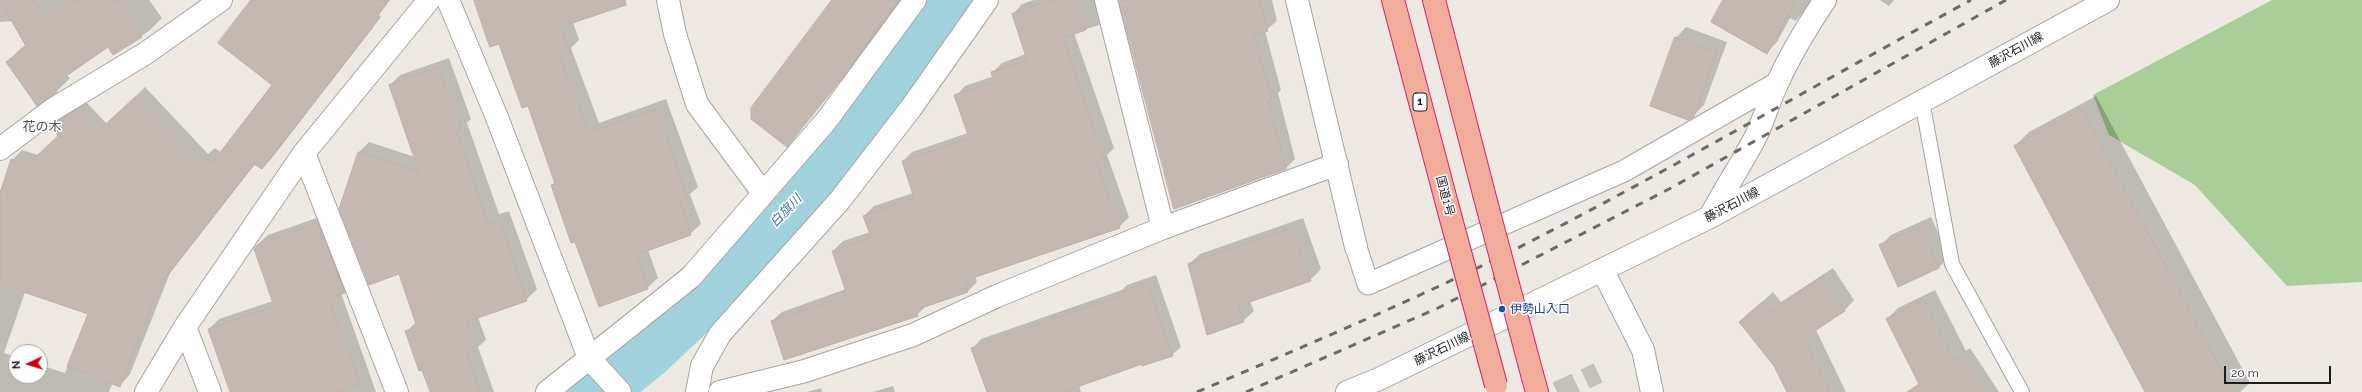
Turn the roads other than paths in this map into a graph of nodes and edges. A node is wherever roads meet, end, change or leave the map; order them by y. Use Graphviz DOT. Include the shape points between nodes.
graph roads {
  1 [pos="221,0"];
  2 [pos="429,0"];
  3 [pos="448,0"];
  4 [pos="668,0"];
  5 [pos="915,0"];
  6 [pos="987,0"];
  7 [pos="1106,0"];
  8 [pos="1297,0"];
  9 [pos="1393,0"];
  10 [pos="1434,0"];
  11 [pos="1825,0"];
  12 [pos="2108,0"];
  13 [pos="1777,84"];
  14 [pos="1922,102"];
  15 [pos="0,149"];
  16 [pos="304,153"];
  17 [pos="1337,164"];
  18 [pos="763,193"];
  19 [pos="1710,217"];
  20 [pos="1163,228"];
  21 [pos="1356,247"];
  22 [pos="1603,271"];
  23 [pos="185,327"];
  24 [pos="589,358"];
  25 [pos="1535,383"];
  26 [pos="1380,385"];
  27 [pos="1497,388"];
  28 [pos="146,392"];
  29 [pos="210,392"];
  30 [pos="397,392"];
  31 [pos="548,392"];
  32 [pos="620,392"];
  33 [pos="697,392"];
  34 [pos="720,392"];
  35 [pos="1347,392"];
  36 [pos="1652,392"];
  37 [pos="2022,392"];
  1 -- 15 [label="street" via="146,53 52,110"];
  2 -- 16 [label="street"];
  3 -- 24 [label="street" via="496,115"];
  4 -- 18 [label="street" via="675,34 697,104"];
  5 -- 18 [label="street" via="880,51 826,121"];
  6 -- 33 [label="street" via="912,108 840,200 720,334 702,366"];
  7 -- 20 [label="street"];
  8 -- 17 [label="street"];
  9 -- 27 [label="highway, 国道1号 / 1, bridge"];
  10 -- 25 [label="highway, bridge"];
  11 -- 13 [label="street" via="1798,40"];
  12 -- 14 [label="street, 藤沢石川線"];
  13 -- 19 [label="street" via="1754,139"];
  13 -- 21 [label="street" via="1624,171 1368,284"];
  14 -- 19 [label="street, 藤沢石川線"];
  14 -- 37 [label="lane" via="1952,264"];
  16 -- 23 [label="street"];
  16 -- 30 [label="street"];
  17 -- 20 [label="street"];
  17 -- 21 [label="street"];
  18 -- 24 [label="street" via="691,277"];
  19 -- 22 [label="street, 藤沢石川線"];
  20 -- 34 [label="street" via="997,296 912,335 805,371"];
  22 -- 26 [label="street, 藤沢石川線"];
  22 -- 36 [label="street" via="1643,350"];
  23 -- 28 [label="street"];
  23 -- 29 [label="street"];
  24 -- 31 [label="street"];
  24 -- 32 [label="street"];
  26 -- 35 [label="street, 藤沢石川線"];
}
